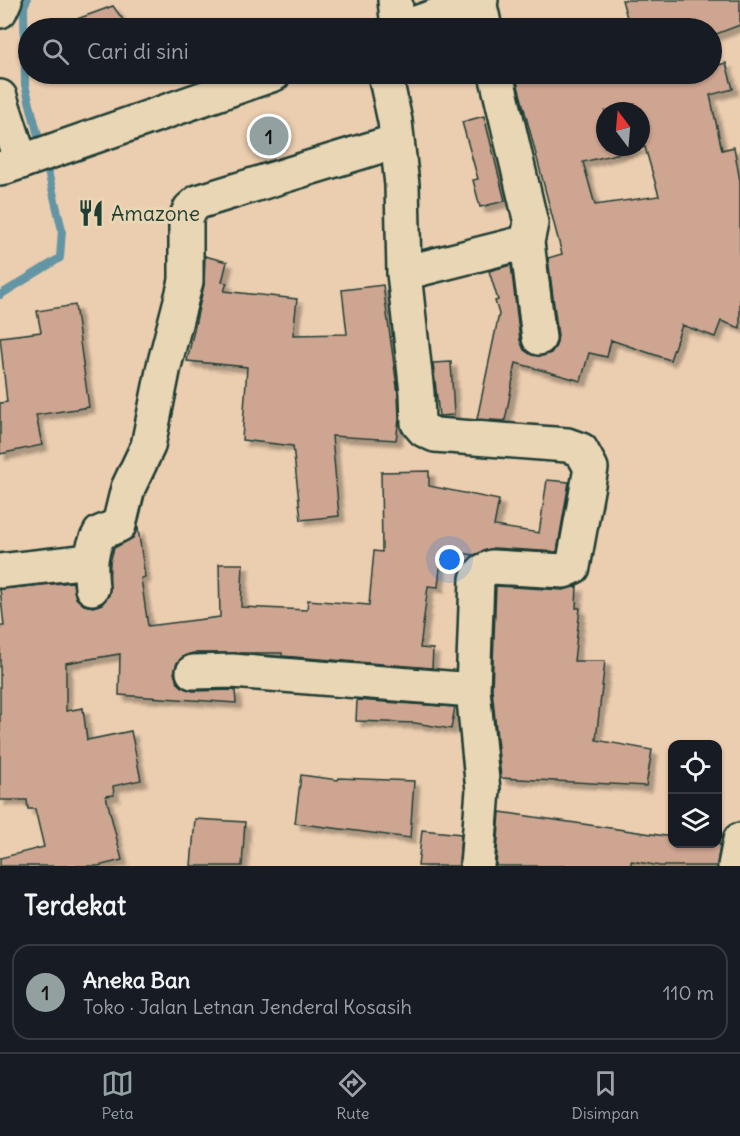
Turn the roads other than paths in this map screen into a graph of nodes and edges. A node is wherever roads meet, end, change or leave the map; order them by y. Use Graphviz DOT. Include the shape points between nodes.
graph roads {
  1 [pos="5,0"];
  2 [pos="394,0"];
  3 [pos="482,10"];
  4 [pos="0,11"];
  5 [pos="398,18"];
  6 [pos="446,18"];
  7 [pos="245,84"];
  8 [pos="387,84"];
  9 [pos="498,84"];
  10 [pos="0,97"];
  11 [pos="397,141"];
  12 [pos="10,165"];
  13 [pos="527,242"];
  14 [pos="404,273"];
  15 [pos="538,338"];
  16 [pos="0,571"];
  17 [pos="193,672"];
  18 [pos="472,690"];
  19 [pos="740,840"];
  20 [pos="477,866"];
  21 [pos="735,866"];
  1 -- 4 [label="main road"];
  2 -- 5 [label="main road"];
  3 -- 6 [label="main road"];
  7 -- 12 [label="main road"];
  8 -- 11 [label="main road"];
  9 -- 13 [label="main road" via="531,223"];
  10 -- 12 [label="main road"];
  11 -- 14 [label="main road"];
  11 -- 16 [label="main road" via="198,202 190,209 184,234 186,281 148,446 128,488 119,525 100,533 91,574"];
  13 -- 14 [label="main road"];
  13 -- 15 [label="main road"];
  14 -- 18 [label="main road" via="418,423 424,430 435,435 567,445 581,450 591,468 573,567 492,567 477,579"];
  17 -- 18 [label="main road" via="232,671"];
  18 -- 20 [label="main road" via="483,790"];
  19 -- 21 [label="main road"];
}
